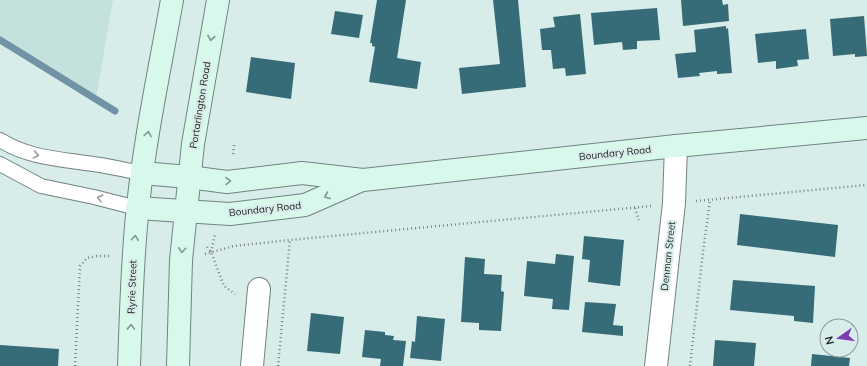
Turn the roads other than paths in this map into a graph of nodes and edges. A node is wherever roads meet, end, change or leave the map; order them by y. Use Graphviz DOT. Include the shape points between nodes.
graph roads {
  1 [pos="172,0"];
  2 [pos="218,0"];
  3 [pos="867,128"];
  4 [pos="0,140"];
  5 [pos="676,146"];
  6 [pos="0,164"];
  7 [pos="142,173"];
  8 [pos="189,177"];
  9 [pos="363,180"];
  10 [pos="137,208"];
  11 [pos="186,211"];
  12 [pos="259,289"];
  13 [pos="129,366"];
  14 [pos="178,366"];
  15 [pos="252,366"];
  16 [pos="656,366"];
  7 -- 1 [label="main road, one-way"];
  2 -- 8 [label="main road, Portarlington Road, one-way"];
  3 -- 5 [label="main road, Boundary Road"];
  4 -- 7 [label="lane, one-way" via="12,148 36,155"];
  5 -- 9 [label="main road, Boundary Road"];
  5 -- 16 [label="street, Denman Street" via="674,203"];
  10 -- 6 [label="lane, one-way" via="41,186"];
  7 -- 8 [label="main road, Boundary Road"];
  7 -- 10 [label="main road"];
  8 -- 9 [label="main road, Boundary Road, one-way" via="227,182 302,173"];
  8 -- 11 [label="main road, Portarlington Road"];
  9 -- 11 [label="main road, Boundary Road, one-way" via="305,205 230,214"];
  10 -- 11 [label="main road, Boundary Road"];
  13 -- 10 [label="main road, Ryrie Street, one-way"];
  11 -- 14 [label="main road, one-way" via="181,260"];
  12 -- 15 [label="street"];
}
